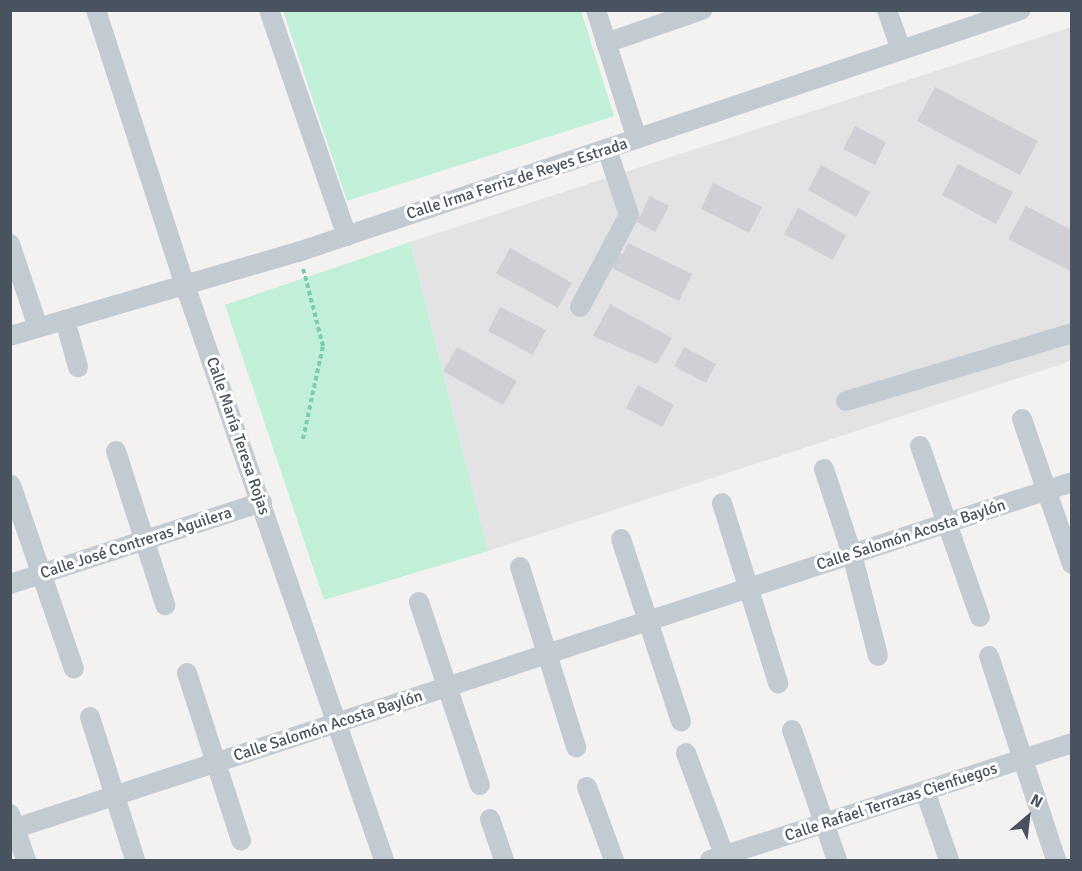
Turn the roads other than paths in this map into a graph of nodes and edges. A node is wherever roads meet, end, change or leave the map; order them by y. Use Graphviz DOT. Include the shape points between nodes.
graph roads {
  1 [pos="96,10"];
  2 [pos="269,10"];
  3 [pos="596,10"];
  4 [pos="702,10"];
  5 [pos="887,10"];
  6 [pos="1021,10"];
  7 [pos="606,43"];
  8 [pos="901,50"];
  9 [pos="637,139"];
  10 [pos="607,149"];
  11 [pos="347,236"];
  12 [pos="10,244"];
  13 [pos="185,285"];
  14 [pos="580,307"];
  15 [pos="65,320"];
  16 [pos="38,327"];
  17 [pos="1071,333"];
  18 [pos="10,336"];
  19 [pos="78,367"];
  20 [pos="846,401"];
  21 [pos="1022,419"];
  22 [pos="920,446"];
  23 [pos="116,452"];
  24 [pos="824,469"];
  25 [pos="1071,482"];
  26 [pos="11,485"];
  27 [pos="1045,490"];
  28 [pos="262,502"];
  29 [pos="722,503"];
  30 [pos="946,524"];
  31 [pos="621,538"];
  32 [pos="144,541"];
  33 [pos="852,554"];
  34 [pos="1071,564"];
  35 [pos="520,567"];
  36 [pos="42,574"];
  37 [pos="10,585"];
  38 [pos="750,588"];
  39 [pos="419,602"];
  40 [pos="165,605"];
  41 [pos="980,617"];
  42 [pos="646,623"];
  43 [pos="547,655"];
  44 [pos="878,656"];
  45 [pos="989,656"];
  46 [pos="74,669"];
  47 [pos="187,673"];
  48 [pos="778,682"];
  49 [pos="448,687"];
  50 [pos="90,717"];
  51 [pos="681,721"];
  52 [pos="337,724"];
  53 [pos="792,730"];
  54 [pos="1071,742"];
  55 [pos="576,747"];
  56 [pos="686,753"];
  57 [pos="1022,758"];
  58 [pos="212,762"];
  59 [pos="480,784"];
  60 [pos="587,787"];
  61 [pos="925,791"];
  62 [pos="113,795"];
  63 [pos="490,819"];
  64 [pos="826,823"];
  65 [pos="12,824"];
  66 [pos="241,840"];
  67 [pos="720,859"];
  68 [pos="26,861"];
  69 [pos="135,861"];
  70 [pos="384,861"];
  71 [pos="504,861"];
  72 [pos="614,861"];
  73 [pos="837,861"];
  74 [pos="949,861"];
  75 [pos="1056,861"];
  1 -- 13 [label="street, Calle María Teresa Rojas"];
  2 -- 11 [label="street"];
  3 -- 7 [label="street, Calle Irma Ferriz de Reyes Estrada"];
  4 -- 7 [label="street"];
  5 -- 8 [label="street"];
  6 -- 8 [label="street, Calle Irma Ferriz de Reyes Estrada"];
  7 -- 9 [label="street, Calle Irma Ferriz de Reyes Estrada"];
  8 -- 9 [label="street, Calle Irma Ferriz de Reyes Estrada"];
  9 -- 10 [label="street, Calle Irma Ferriz de Reyes Estrada"];
  10 -- 11 [label="street, Calle Irma Ferriz de Reyes Estrada"];
  10 -- 14 [label="street" via="629,215"];
  11 -- 13 [label="street, Calle Irma Ferriz de Reyes Estrada"];
  12 -- 16 [label="street"];
  13 -- 15 [label="street, Calle Irma Ferriz de Reyes Estrada"];
  13 -- 28 [label="street, Calle María Teresa Rojas"];
  15 -- 16 [label="street, Calle Irma Ferriz de Reyes Estrada"];
  15 -- 19 [label="street"];
  16 -- 18 [label="street, Calle Irma Ferriz de Reyes Estrada"];
  17 -- 20 [label="street"];
  21 -- 27 [label="street"];
  22 -- 30 [label="street"];
  23 -- 32 [label="street"];
  24 -- 33 [label="street"];
  25 -- 27 [label="street, Calle Salomón Acosta Baylón"];
  26 -- 36 [label="street"];
  27 -- 30 [label="street, Calle Salomón Acosta Baylón"];
  27 -- 34 [label="street"];
  28 -- 32 [label="street, Calle José Contreras Aguilera"];
  28 -- 52 [label="street, Calle María Teresa Rojas"];
  29 -- 38 [label="street"];
  30 -- 33 [label="street, Calle Salomón Acosta Baylón"];
  30 -- 41 [label="street"];
  31 -- 42 [label="street"];
  32 -- 36 [label="street, Calle José Contreras Aguilera"];
  32 -- 40 [label="street"];
  33 -- 38 [label="street, Calle Salomón Acosta Baylón"];
  33 -- 44 [label="street"];
  35 -- 43 [label="street"];
  36 -- 37 [label="street, Calle José Contreras Aguilera"];
  36 -- 46 [label="street"];
  38 -- 42 [label="street, Calle Salomón Acosta Baylón"];
  38 -- 48 [label="street"];
  39 -- 49 [label="street"];
  42 -- 43 [label="street, Calle Salomón Acosta Baylón"];
  42 -- 51 [label="street"];
  43 -- 49 [label="street, Calle Salomón Acosta Baylón"];
  43 -- 55 [label="street"];
  45 -- 57 [label="street"];
  47 -- 58 [label="street"];
  49 -- 52 [label="street, Calle Salomón Acosta Baylón"];
  49 -- 59 [label="street"];
  50 -- 62 [label="street"];
  52 -- 58 [label="street, Calle Salomón Acosta Baylón"];
  52 -- 70 [label="street, Calle María Teresa Rojas"];
  53 -- 64 [label="street"];
  54 -- 57 [label="street, Calle Rafael Terrazas Cienfuegos"];
  56 -- 67 [label="street"];
  57 -- 61 [label="street, Calle Rafael Terrazas Cienfuegos"];
  57 -- 75 [label="street"];
  58 -- 62 [label="street, Calle Salomón Acosta Baylón"];
  58 -- 66 [label="street"];
  60 -- 72 [label="street"];
  61 -- 64 [label="street, Calle Rafael Terrazas Cienfuegos"];
  61 -- 74 [label="street"];
  62 -- 65 [label="street, Calle Salomón Acosta Baylón"];
  62 -- 69 [label="street"];
  63 -- 71 [label="street"];
  64 -- 67 [label="street, Calle Rafael Terrazas Cienfuegos"];
  64 -- 73 [label="street"];
  65 -- 68 [label="street"];
}
